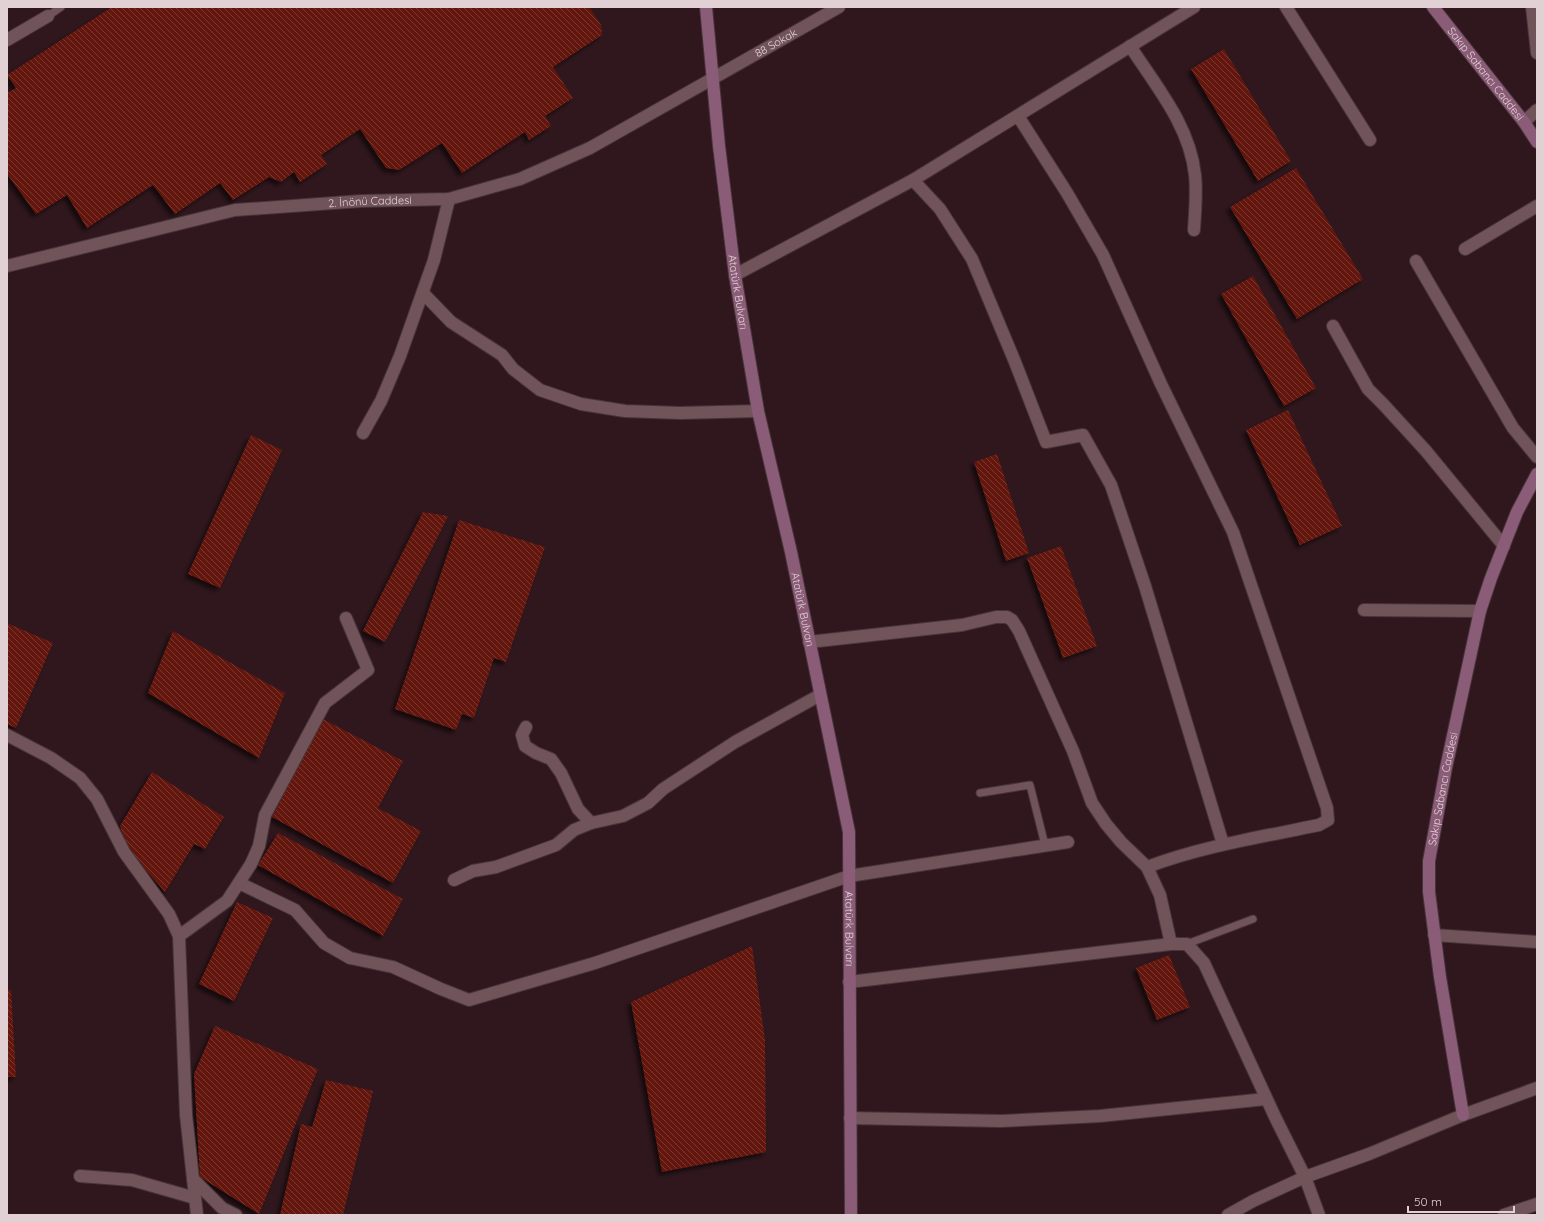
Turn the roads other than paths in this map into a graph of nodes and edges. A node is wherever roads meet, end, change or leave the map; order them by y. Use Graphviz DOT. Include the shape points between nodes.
graph roads {
  1 [pos="61,7"];
  2 [pos="706,7"];
  3 [pos="839,7"];
  4 [pos="1194,7"];
  5 [pos="1286,7"];
  6 [pos="1433,7"];
  7 [pos="1532,7"];
  8 [pos="48,16"];
  9 [pos="7,40"];
  10 [pos="1130,46"];
  11 [pos="1537,53"];
  12 [pos="713,79"];
  13 [pos="1537,110"];
  14 [pos="1018,116"];
  15 [pos="1524,122"];
  16 [pos="1370,140"];
  17 [pos="1537,142"];
  18 [pos="913,180"];
  19 [pos="449,199"];
  20 [pos="1537,206"];
  21 [pos="1194,230"];
  22 [pos="1465,249"];
  23 [pos="1416,261"];
  24 [pos="7,266"];
  25 [pos="735,275"];
  26 [pos="423,293"];
  27 [pos="1333,326"];
  28 [pos="758,412"];
  29 [pos="363,433"];
  30 [pos="1537,457"];
  31 [pos="1537,474"];
  32 [pos="1504,546"];
  33 [pos="1364,610"];
  34 [pos="1480,611"];
  35 [pos="346,618"];
  36 [pos="809,642"];
  37 [pos="820,695"];
  38 [pos="526,727"];
  39 [pos="7,735"];
  40 [pos="980,793"];
  41 [pos="591,823"];
  42 [pos="1068,842"];
  43 [pos="1223,844"];
  44 [pos="1045,845"];
  45 [pos="1147,867"];
  46 [pos="849,876"];
  47 [pos="454,880"];
  48 [pos="239,883"];
  49 [pos="1252,919"];
  50 [pos="1434,935"];
  51 [pos="179,936"];
  52 [pos="1537,942"];
  53 [pos="1171,944"];
  54 [pos="1187,944"];
  55 [pos="849,982"];
  56 [pos="1537,1088"];
  57 [pos="1266,1099"];
  58 [pos="1463,1115"];
  59 [pos="850,1118"];
  60 [pos="80,1176"];
  61 [pos="1305,1177"];
  62 [pos="193,1179"];
  63 [pos="195,1198"];
  64 [pos="1537,1204"];
  65 [pos="197,1215"];
  66 [pos="236,1215"];
  67 [pos="851,1215"];
  68 [pos="1228,1215"];
  69 [pos="1319,1215"];
  70 [pos="1504,1215"];
  1 -- 8 [label="lane"];
  2 -- 12 [label="street, Atatürk Bulvarı"];
  3 -- 12 [label="street, 88 Sokak"];
  4 -- 10 [label="street"];
  5 -- 16 [label="street"];
  6 -- 15 [label="street, Sakıp Sabancı Caddesi"];
  7 -- 11 [label="street"];
  8 -- 9 [label="street"];
  10 -- 14 [label="street"];
  10 -- 21 [label="street" via="1178,119 1189,144 1196,180"];
  12 -- 19 [label="street, 2. İnönü Caddesi" via="590,148 520,179"];
  12 -- 25 [label="street, Atatürk Bulvarı"];
  13 -- 15 [label="street"];
  14 -- 18 [label="street"];
  14 -- 43 [label="street" via="1067,192 1103,255 1161,384 1233,532 1327,808 1328,820 1319,824"];
  15 -- 17 [label="street, Sakıp Sabancı Caddesi"];
  18 -- 25 [label="street"];
  18 -- 43 [label="street" via="940,209 972,259 1046,442 1083,435 1111,485 1145,586"];
  19 -- 24 [label="street, 2. İnönü Caddesi" via="361,201 235,210"];
  19 -- 26 [label="street"];
  20 -- 22 [label="street"];
  23 -- 30 [label="street" via="1513,428"];
  25 -- 28 [label="street, Atatürk Bulvarı"];
  26 -- 28 [label="street" via="451,322 502,355 513,368 540,390 581,404 625,411"];
  26 -- 29 [label="street" via="381,401"];
  27 -- 32 [label="street" via="1368,389 1426,451"];
  28 -- 36 [label="street, Atatürk Bulvarı"];
  31 -- 32 [label="street, Sakıp Sabancı Caddesi" via="1517,512"];
  32 -- 34 [label="street, Sakıp Sabancı Caddesi"];
  33 -- 34 [label="street"];
  34 -- 50 [label="street, Sakıp Sabancı Caddesi" via="1429,861 1429,892"];
  35 -- 48 [label="street" via="368,670 325,703 265,815 259,846"];
  36 -- 37 [label="street, Atatürk Bulvarı"];
  36 -- 45 [label="street" via="962,625 996,617 1007,617 1012,620 1019,630 1073,751 1092,803 1120,842"];
  37 -- 41 [label="street" via="735,742 663,789 648,802 622,816"];
  37 -- 46 [label="street, Atatürk Bulvarı" via="848,832"];
  38 -- 41 [label="street" via="522,735 525,746 551,759 561,773 578,809"];
  39 -- 51 [label="street" via="52,758 80,778 97,799 124,852 169,914"];
  40 -- 44 [label="lane" via="1030,785"];
  41 -- 47 [label="street" via="574,830 556,845 496,867 473,871"];
  42 -- 44 [label="street"];
  43 -- 45 [label="street" via="1183,854"];
  44 -- 46 [label="street"];
  45 -- 53 [label="street" via="1160,895"];
  46 -- 48 [label="street" via="595,963 469,1000 393,967 350,958 324,943 295,910"];
  46 -- 55 [label="street, Atatürk Bulvarı"];
  48 -- 51 [label="street" via="227,901"];
  49 -- 54 [label="lane"];
  50 -- 52 [label="street"];
  50 -- 58 [label="street, Sakıp Sabancı Caddesi"];
  51 -- 62 [label="street" via="186,1115"];
  53 -- 54 [label="street"];
  53 -- 55 [label="street"];
  54 -- 57 [label="street" via="1204,963"];
  55 -- 59 [label="street, Atatürk Bulvarı"];
  56 -- 58 [label="street"];
  57 -- 59 [label="street" via="1100,1116 1002,1121"];
  57 -- 61 [label="street"];
  58 -- 61 [label="street" via="1370,1154"];
  59 -- 67 [label="street, Atatürk Bulvarı"];
  60 -- 63 [label="street" via="132,1180"];
  61 -- 68 [label="street"];
  61 -- 69 [label="street"];
  62 -- 63 [label="street"];
  62 -- 66 [label="street" via="222,1208"];
  63 -- 65 [label="street"];
  64 -- 70 [label="street"];
}
